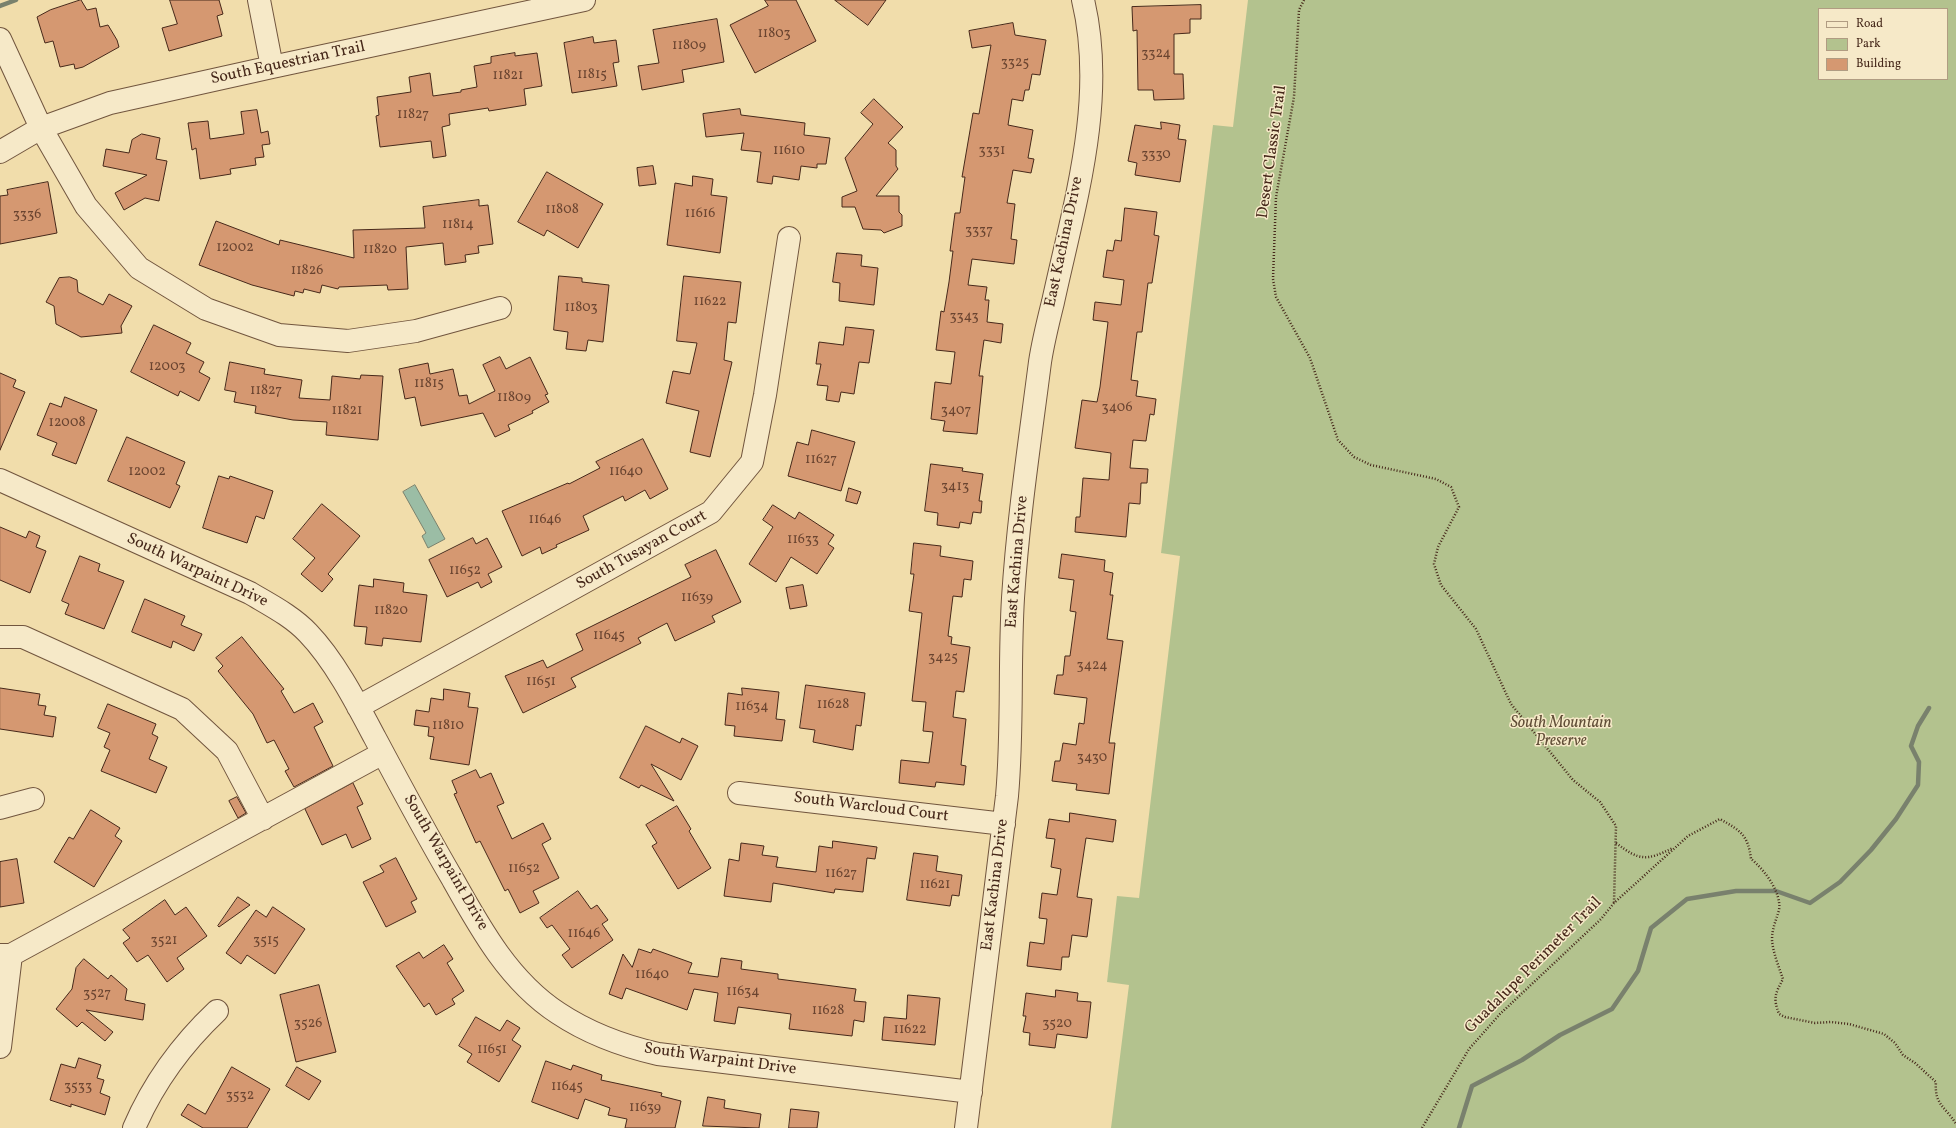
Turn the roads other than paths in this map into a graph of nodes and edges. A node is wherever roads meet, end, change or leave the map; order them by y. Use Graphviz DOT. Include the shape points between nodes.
graph roads {
  1 [pos="259,0"];
  2 [pos="584,0"];
  3 [pos="1082,0"];
  4 [pos="0,39"];
  5 [pos="272,66"];
  6 [pos="41,128"];
  7 [pos="0,152"];
  8 [pos="789,238"];
  9 [pos="500,308"];
  10 [pos="0,480"];
  11 [pos="0,636"];
  12 [pos="358,707"];
  13 [pos="383,753"];
  14 [pos="739,792"];
  15 [pos="32,799"];
  16 [pos="0,808"];
  17 [pos="263,819"];
  18 [pos="1004,824"];
  19 [pos="6,955"];
  20 [pos="217,1011"];
  21 [pos="0,1047"];
  22 [pos="971,1092"];
  23 [pos="134,1128"];
  24 [pos="966,1128"];
  1 -- 5 [label="street"];
  2 -- 5 [label="street, South Equestrian Trail"];
  3 -- 18 [label="street, East Kachina Drive" via="1092,70 1088,135 1040,358 1031,430 1013,598 1010,761"];
  4 -- 6 [label="street"];
  5 -- 6 [label="street, South Equestrian Trail" via="110,103"];
  6 -- 7 [label="street, South Equestrian Trail"];
  6 -- 9 [label="street" via="86,206 139,268 206,309 279,335 348,342 416,331"];
  8 -- 12 [label="street, South Tusayan Court" via="752,462 711,512"];
  10 -- 12 [label="street, South Warpaint Drive" via="224,580 283,613 308,633"];
  11 -- 17 [label="street" via="23,637 182,709 227,751"];
  12 -- 13 [label="street, South Warpaint Drive"];
  13 -- 17 [label="street"];
  13 -- 22 [label="street, South Warpaint Drive" via="443,863 500,957 536,995 558,1013 613,1041 658,1054"];
  14 -- 18 [label="street, South Warcloud Court"];
  15 -- 16 [label="street"];
  17 -- 19 [label="street"];
  18 -- 22 [label="street, East Kachina Drive"];
  19 -- 21 [label="street"];
  20 -- 23 [label="street" via="197,1030 153,1088"];
  22 -- 24 [label="street, East Kachina Drive"];
}
